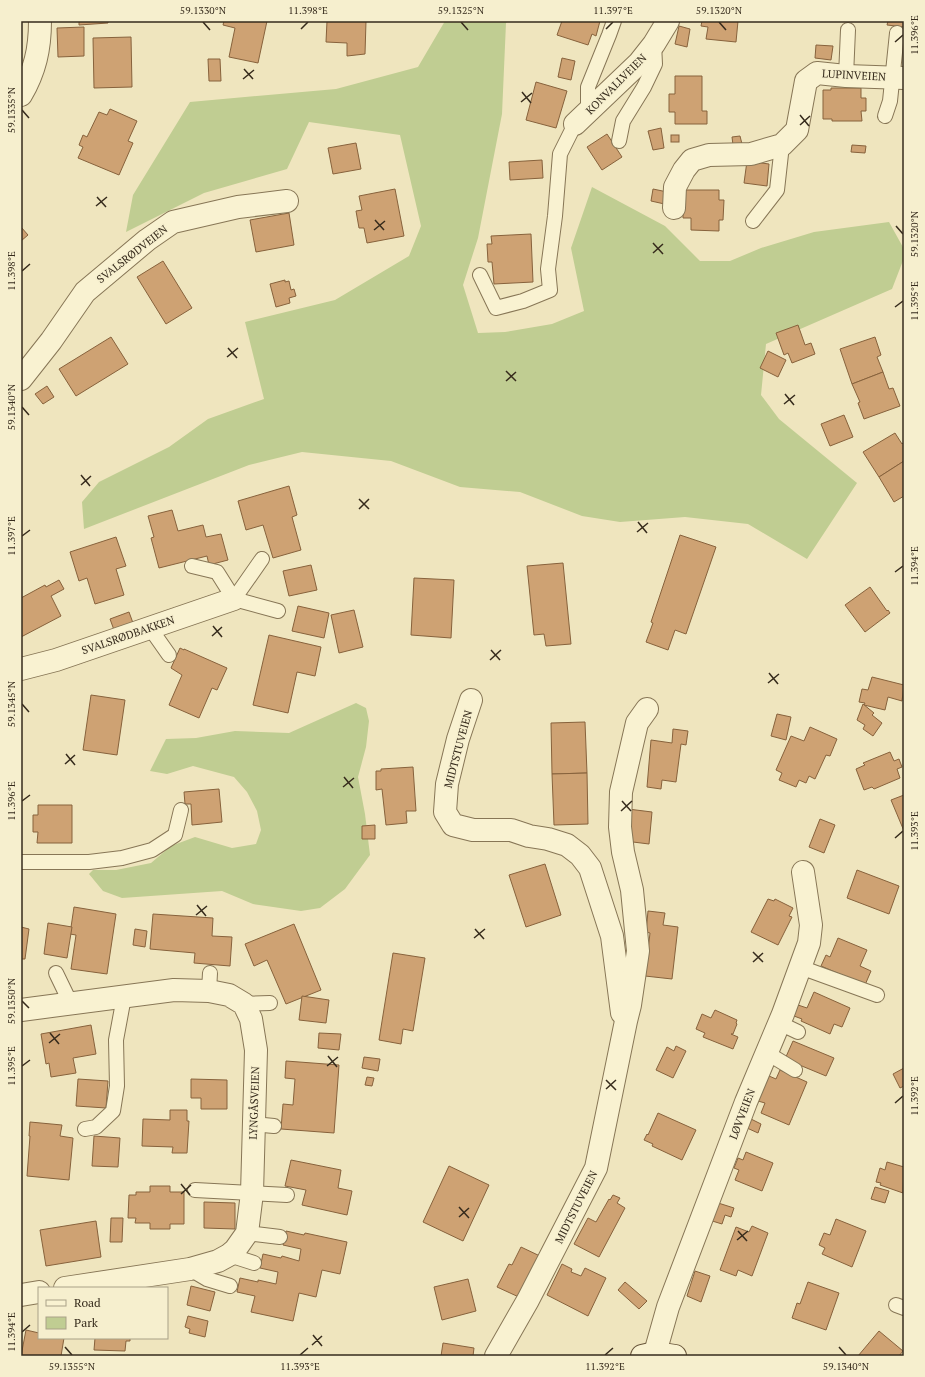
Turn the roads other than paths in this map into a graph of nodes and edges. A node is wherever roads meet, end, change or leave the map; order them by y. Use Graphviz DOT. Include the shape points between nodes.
graph roads {
  1 [pos="40,21"];
  2 [pos="614,21"];
  3 [pos="668,21"];
  4 [pos="848,30"];
  5 [pos="897,33"];
  6 [pos="654,44"];
  7 [pos="846,76"];
  8 [pos="899,78"];
  9 [pos="21,95"];
  10 [pos="885,116"];
  11 [pos="582,119"];
  12 [pos="619,141"];
  13 [pos="782,144"];
  14 [pos="287,200"];
  15 [pos="674,208"];
  16 [pos="753,221"];
  17 [pos="480,275"];
  18 [pos="21,379"];
  19 [pos="262,559"];
  20 [pos="192,566"];
  21 [pos="234,599"];
  22 [pos="278,611"];
  23 [pos="150,628"];
  24 [pos="169,655"];
  25 [pos="21,669"];
  26 [pos="471,700"];
  27 [pos="647,709"];
  28 [pos="181,810"];
  29 [pos="21,862"];
  30 [pos="803,872"];
  31 [pos="800,967"];
  32 [pos="56,973"];
  33 [pos="877,995"];
  34 [pos="124,997"];
  35 [pos="270,1003"];
  36 [pos="71,1004"];
  37 [pos="244,1004"];
  38 [pos="21,1010"];
  39 [pos="626,1021"];
  40 [pos="767,1053"];
  41 [pos="795,1070"];
  42 [pos="85,1129"];
  43 [pos="195,1190"];
  44 [pos="252,1192"];
  45 [pos="287,1195"];
  46 [pos="247,1232"];
  47 [pos="280,1237"];
  48 [pos="229,1255"];
  49 [pos="254,1263"];
  50 [pos="190,1269"];
  51 [pos="230,1286"];
  52 [pos="72,1287"];
  53 [pos="38,1292"];
  54 [pos="21,1294"];
  55 [pos="657,1355"];
  56 [pos="496,1356"];
  1 -- 9 [label="street" via="36,64"];
  2 -- 11 [label="lane" via="588,87"];
  3 -- 6 [label="street, KONVALLVEIEN"];
  4 -- 7 [label="lane"];
  5 -- 8 [label="lane"];
  6 -- 11 [label="street, KONVALLVEIEN" via="639,63"];
  6 -- 12 [label="lane" via="655,64 623,121"];
  7 -- 8 [label="street, LUPINVEIEN"];
  7 -- 13 [label="street, LUPINVEIEN" via="817,73 806,81 797,130"];
  8 -- 10 [label="lane"];
  11 -- 17 [label="lane" via="560,154 548,269 550,290 496,308"];
  13 -- 15 [label="street, LUPINVEIEN" via="751,154 709,155 692,160 675,187"];
  13 -- 16 [label="lane" via="777,190"];
  14 -- 18 [label="street, SVALSRØDVEIEN" via="238,207 173,222 147,240 85,292"];
  19 -- 21 [label="lane"];
  20 -- 21 [label="lane" via="216,572"];
  21 -- 22 [label="lane"];
  21 -- 23 [label="street, SVALSRØDBAKKEN"];
  23 -- 24 [label="lane"];
  23 -- 25 [label="street, SVALSRØDBAKKEN" via="47,663"];
  26 -- 39 [label="street, MIDTSTUVEIEN" via="447,784 445,812 453,825 473,830 511,830 548,839 567,845 580,856 590,868 612,936 622,1013"];
  27 -- 39 [label="street, MIDTSTUVEIEN" via="637,724 621,792 620,827 632,890 638,951"];
  28 -- 29 [label="lane" via="175,835 152,850 122,858 89,862"];
  30 -- 31 [label="street, LØVVEIEN" via="812,925"];
  31 -- 33 [label="lane"];
  31 -- 40 [label="street, LØVVEIEN" via="788,1028"];
  32 -- 36 [label="lane"];
  34 -- 36 [label="street"];
  34 -- 37 [label="street" via="209,982"];
  34 -- 42 [label="lane" via="116,1040 117,1086 113,1111 96,1127"];
  35 -- 37 [label="lane"];
  36 -- 38 [label="street"];
  37 -- 44 [label="street, LYNGÅSVEIEN" via="251,1019 256,1050 263,1125"];
  39 -- 56 [label="street, MIDTSTUVEIEN" via="596,1168"];
  40 -- 41 [label="lane"];
  40 -- 55 [label="street, LØVVEIEN" via="668,1307"];
  43 -- 44 [label="lane"];
  44 -- 45 [label="lane"];
  44 -- 46 [label="street, LYNGÅSVEIEN"];
  46 -- 47 [label="lane"];
  46 -- 48 [label="street, LYNGÅSVEIEN"];
  48 -- 49 [label="lane"];
  48 -- 50 [label="street, LYNGÅSVEIEN"];
  50 -- 51 [label="lane" via="207,1279"];
  50 -- 52 [label="street, LYNGÅSVEIEN"];
  53 -- 54 [label="street"];
}
